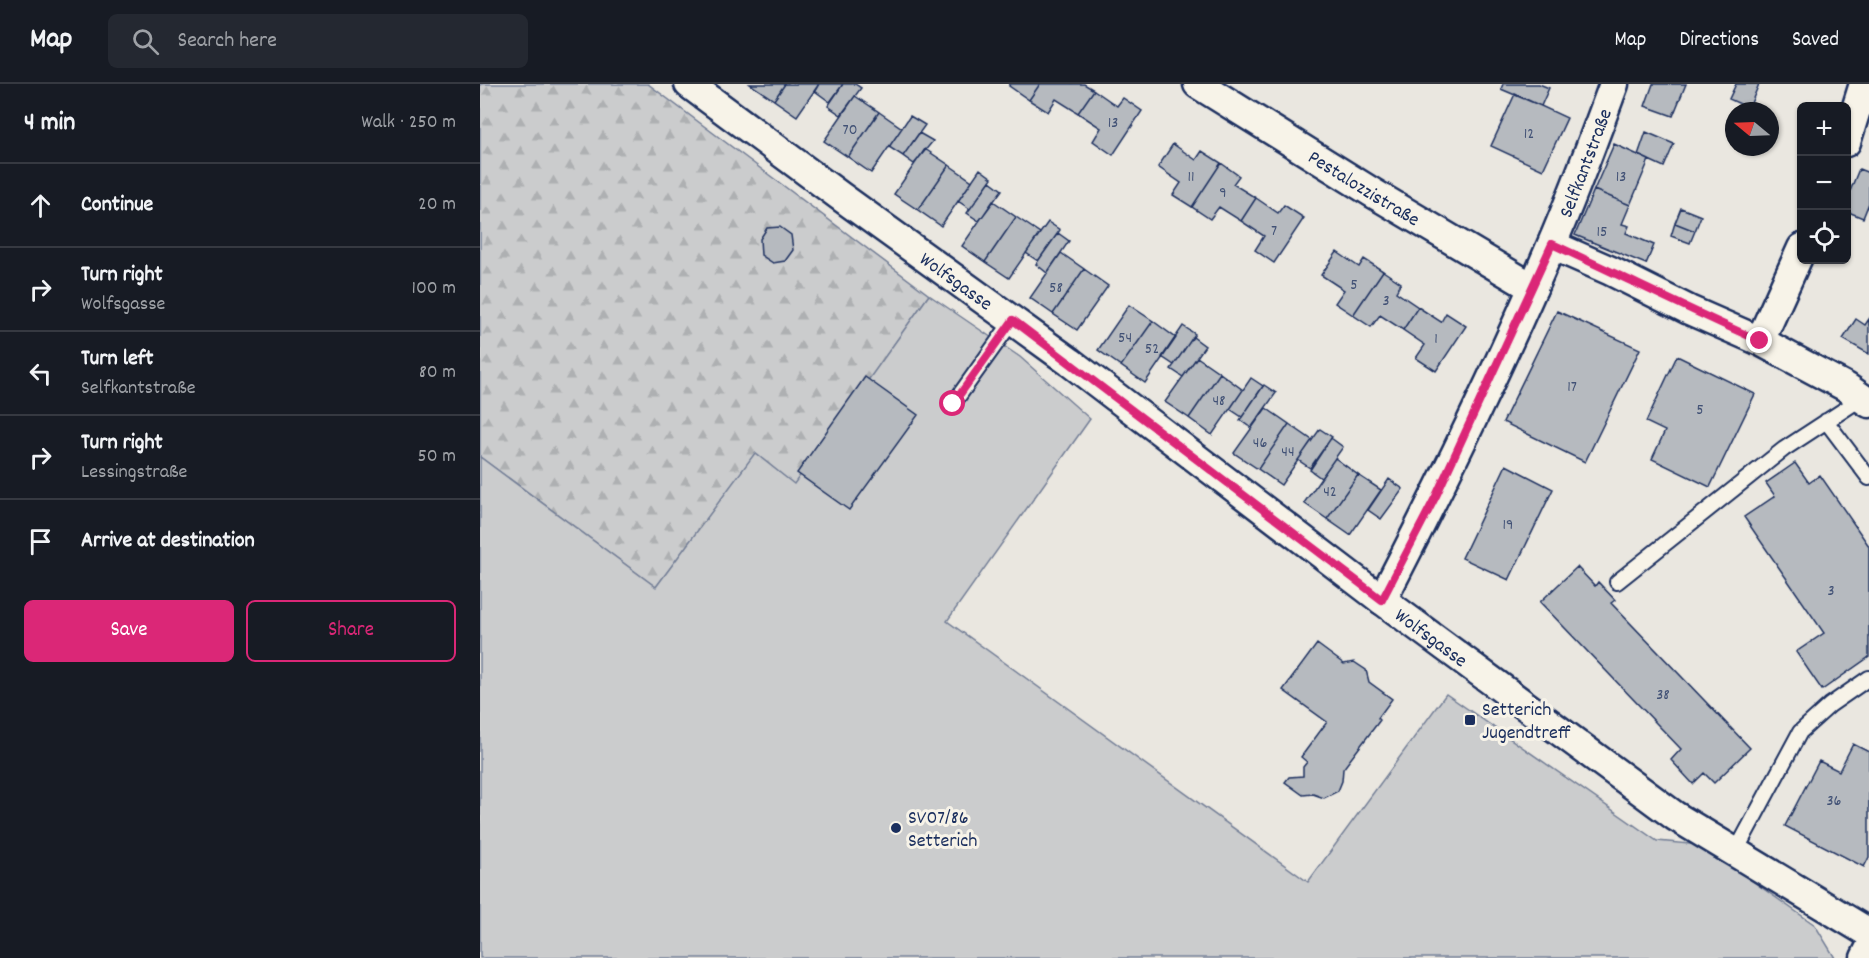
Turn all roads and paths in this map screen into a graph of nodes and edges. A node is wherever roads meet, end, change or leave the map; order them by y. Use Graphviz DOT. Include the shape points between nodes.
graph roads {
  1 [pos="689,84"];
  2 [pos="1198,84"];
  3 [pos="1614,84"];
  4 [pos="1864,84"];
  5 [pos="1233,94"];
  6 [pos="1851,126"];
  7 [pos="1552,244"];
  8 [pos="1797,259"];
  9 [pos="1533,288"];
  10 [pos="1013,320"];
  11 [pos="1760,341"];
  12 [pos="1865,401"];
  13 [pos="953,404"];
  14 [pos="1826,421"];
  15 [pos="1869,478"];
  16 [pos="1617,582"];
  17 [pos="1382,600"];
  18 [pos="1869,678"];
  19 [pos="1735,853"];
  20 [pos="1869,933"];
  21 [pos="1869,950"];
  22 [pos="1864,958"];
  1 -- 10 [label="street, Wolfsgasse"];
  2 -- 5 [label="street, Pestalozzistraße"];
  3 -- 7 [label="street, Selfkantstraße"];
  4 -- 6 [label="street"];
  5 -- 9 [label="street, Pestalozzistraße" via="1372,193"];
  7 -- 9 [label="street, Selfkantstraße"];
  7 -- 11 [label="street"];
  8 -- 11 [label="street"];
  9 -- 17 [label="street, Selfkantstraße" via="1436,496"];
  10 -- 13 [label="lane"];
  10 -- 17 [label="street, Wolfsgasse"];
  11 -- 12 [label="street"];
  12 -- 14 [label="lane"];
  14 -- 15 [label="lane"];
  14 -- 16 [label="lane" via="1784,449"];
  17 -- 19 [label="street, Wolfsgasse" via="1675,816"];
  18 -- 19 [label="lane" via="1800,732"];
  19 -- 20 [label="street, Wolfsgasse"];
  21 -- 22 [label="street"];
}
